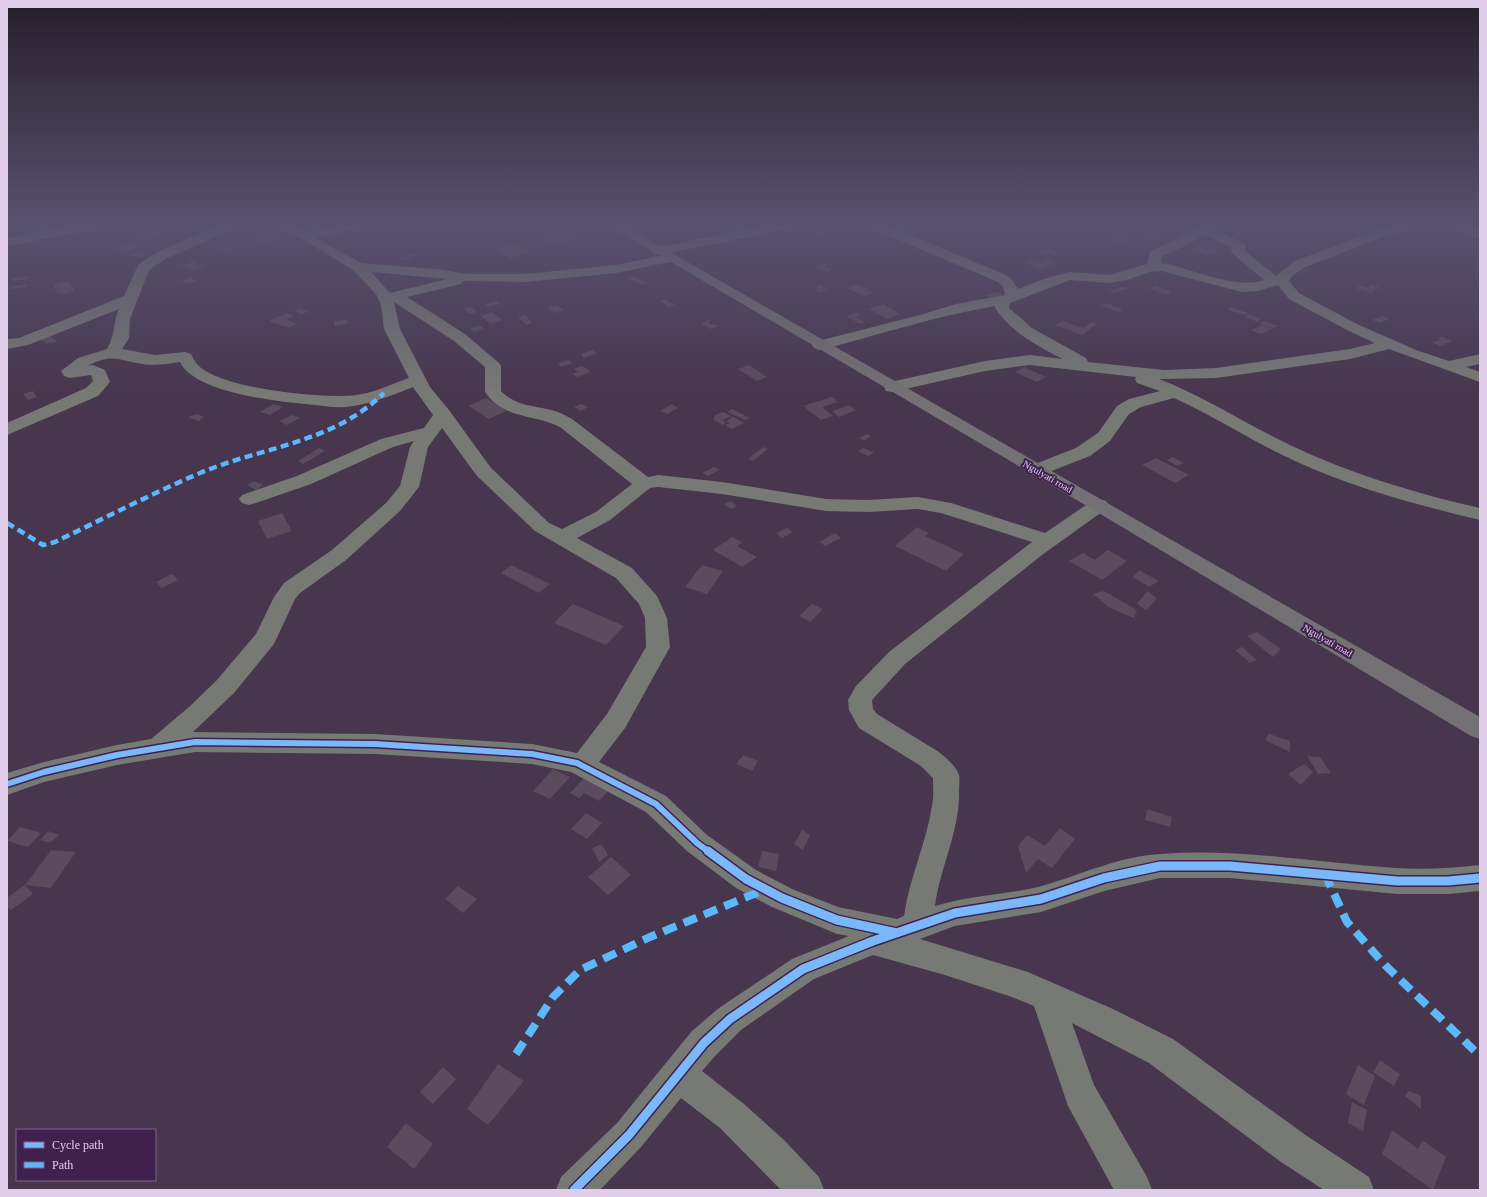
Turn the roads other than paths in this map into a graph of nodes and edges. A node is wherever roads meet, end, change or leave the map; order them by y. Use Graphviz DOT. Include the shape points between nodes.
graph roads {
  1 [pos="137,281"];
  2 [pos="371,281"];
  3 [pos="456,281"];
  4 [pos="711,281"];
  5 [pos="1006,281"];
  6 [pos="1053,281"];
  7 [pos="1216,281"];
  8 [pos="1273,281"];
  9 [pos="1282,281"];
  10 [pos="390,297"];
  11 [pos="129,299"];
  12 [pos="1007,299"];
  13 [pos="7,344"];
  14 [pos="1391,344"];
  15 [pos="820,345"];
  16 [pos="113,352"];
  17 [pos="1480,359"];
  18 [pos="1448,366"];
  19 [pos="1093,367"];
  20 [pos="1113,369"];
  21 [pos="1218,372"];
  22 [pos="1480,377"];
  23 [pos="418,380"];
  24 [pos="892,387"];
  25 [pos="1179,393"];
  26 [pos="443,414"];
  27 [pos="7,430"];
  28 [pos="428,432"];
  29 [pos="1037,470"];
  30 [pos="644,484"];
  31 [pos="249,499"];
  32 [pos="1099,505"];
  33 [pos="1480,514"];
  34 [pos="561,538"];
  35 [pos="1048,541"];
  36 [pos="1480,729"];
  37 [pos="158,748"];
  38 [pos="582,765"];
  39 [pos="7,784"];
  40 [pos="1480,878"];
  41 [pos="896,933"];
  42 [pos="1047,996"];
  43 [pos="679,1073"];
  44 [pos="574,1190"];
  45 [pos="806,1190"];
  46 [pos="1134,1190"];
  47 [pos="1356,1190"];
  1 -- 11 [label="street"];
  2 -- 10 [label="street" via="383,294"];
  3 -- 10 [label="street"];
  4 -- 15 [label="main road, Ngulyati road"];
  5 -- 12 [label="street" via="1012,290"];
  6 -- 12 [label="street"];
  7 -- 8 [label="street" via="1242,288"];
  9 -- 14 [label="street" via="1294,296 1352,327"];
  10 -- 23 [label="street" via="392,329"];
  10 -- 30 [label="street" via="472,348 489,362 493,366 493,392 502,402 522,411 552,416 566,423"];
  11 -- 13 [label="street" via="22,342"];
  11 -- 16 [label="street" via="122,319 121,338"];
  12 -- 15 [label="street" via="956,308"];
  12 -- 19 [label="street" via="1002,308 1012,319 1045,343"];
  14 -- 18 [label="street"];
  14 -- 21 [label="street" via="1342,356"];
  15 -- 24 [label="main road, Ngulyati road"];
  16 -- 23 [label="street" via="155,360 185,357 190,367 224,385 286,397 344,402 372,397"];
  16 -- 27 [label="street" via="84,361 69,371 70,373 93,370 99,373 102,382 92,392"];
  17 -- 18 [label="street"];
  18 -- 22 [label="street"];
  19 -- 20 [label="street"];
  19 -- 24 [label="street" via="1030,360 985,366"];
  20 -- 21 [label="street" via="1164,375"];
  20 -- 25 [label="street"];
  21 -- 25 [label="street" via="1206,384"];
  23 -- 26 [label="street"];
  24 -- 29 [label="main road, Ngulyati road"];
  25 -- 29 [label="street" via="1135,403 1123,410 1104,437 1083,452"];
  25 -- 33 [label="street" via="1301,457 1345,475"];
  26 -- 28 [label="street"];
  26 -- 34 [label="street" via="484,472 542,527"];
  28 -- 31 [label="street" via="387,443 304,480"];
  28 -- 37 [label="street" via="419,447 409,487 393,507 339,555 292,588 285,597 266,638 225,687"];
  29 -- 32 [label="main road, Ngulyati road"];
  30 -- 34 [label="street" via="603,516"];
  30 -- 35 [label="street" via="658,481 722,488 826,505 918,503 987,520"];
  32 -- 35 [label="street"];
  32 -- 36 [label="main road, Ngulyati road"];
  34 -- 38 [label="street" via="624,573 649,601 656,618 658,647 616,721"];
  35 -- 41 [label="street" via="897,658 860,700 860,710 868,721 930,759 946,776 946,805 922,894"];
  37 -- 38 [label="street" via="195,742 375,744 532,754"];
  37 -- 39 [label="street" via="44,772"];
  38 -- 41 [label="street" via="656,804 703,847 746,879 782,898 837,920"];
  40 -- 41 [label="street" via="1448,881 1397,880 1230,866 1160,866 1104,878 1041,899 955,913"];
  41 -- 42 [label="street" via="945,960 1018,983"];
  41 -- 43 [label="street" via="803,969 730,1019 704,1043"];
  42 -- 46 [label="street" via="1080,1094"];
  42 -- 47 [label="street" via="1102,1020 1161,1051 1294,1149"];
  43 -- 44 [label="street" via="629,1135"];
  43 -- 45 [label="street" via="732,1116"];
}
